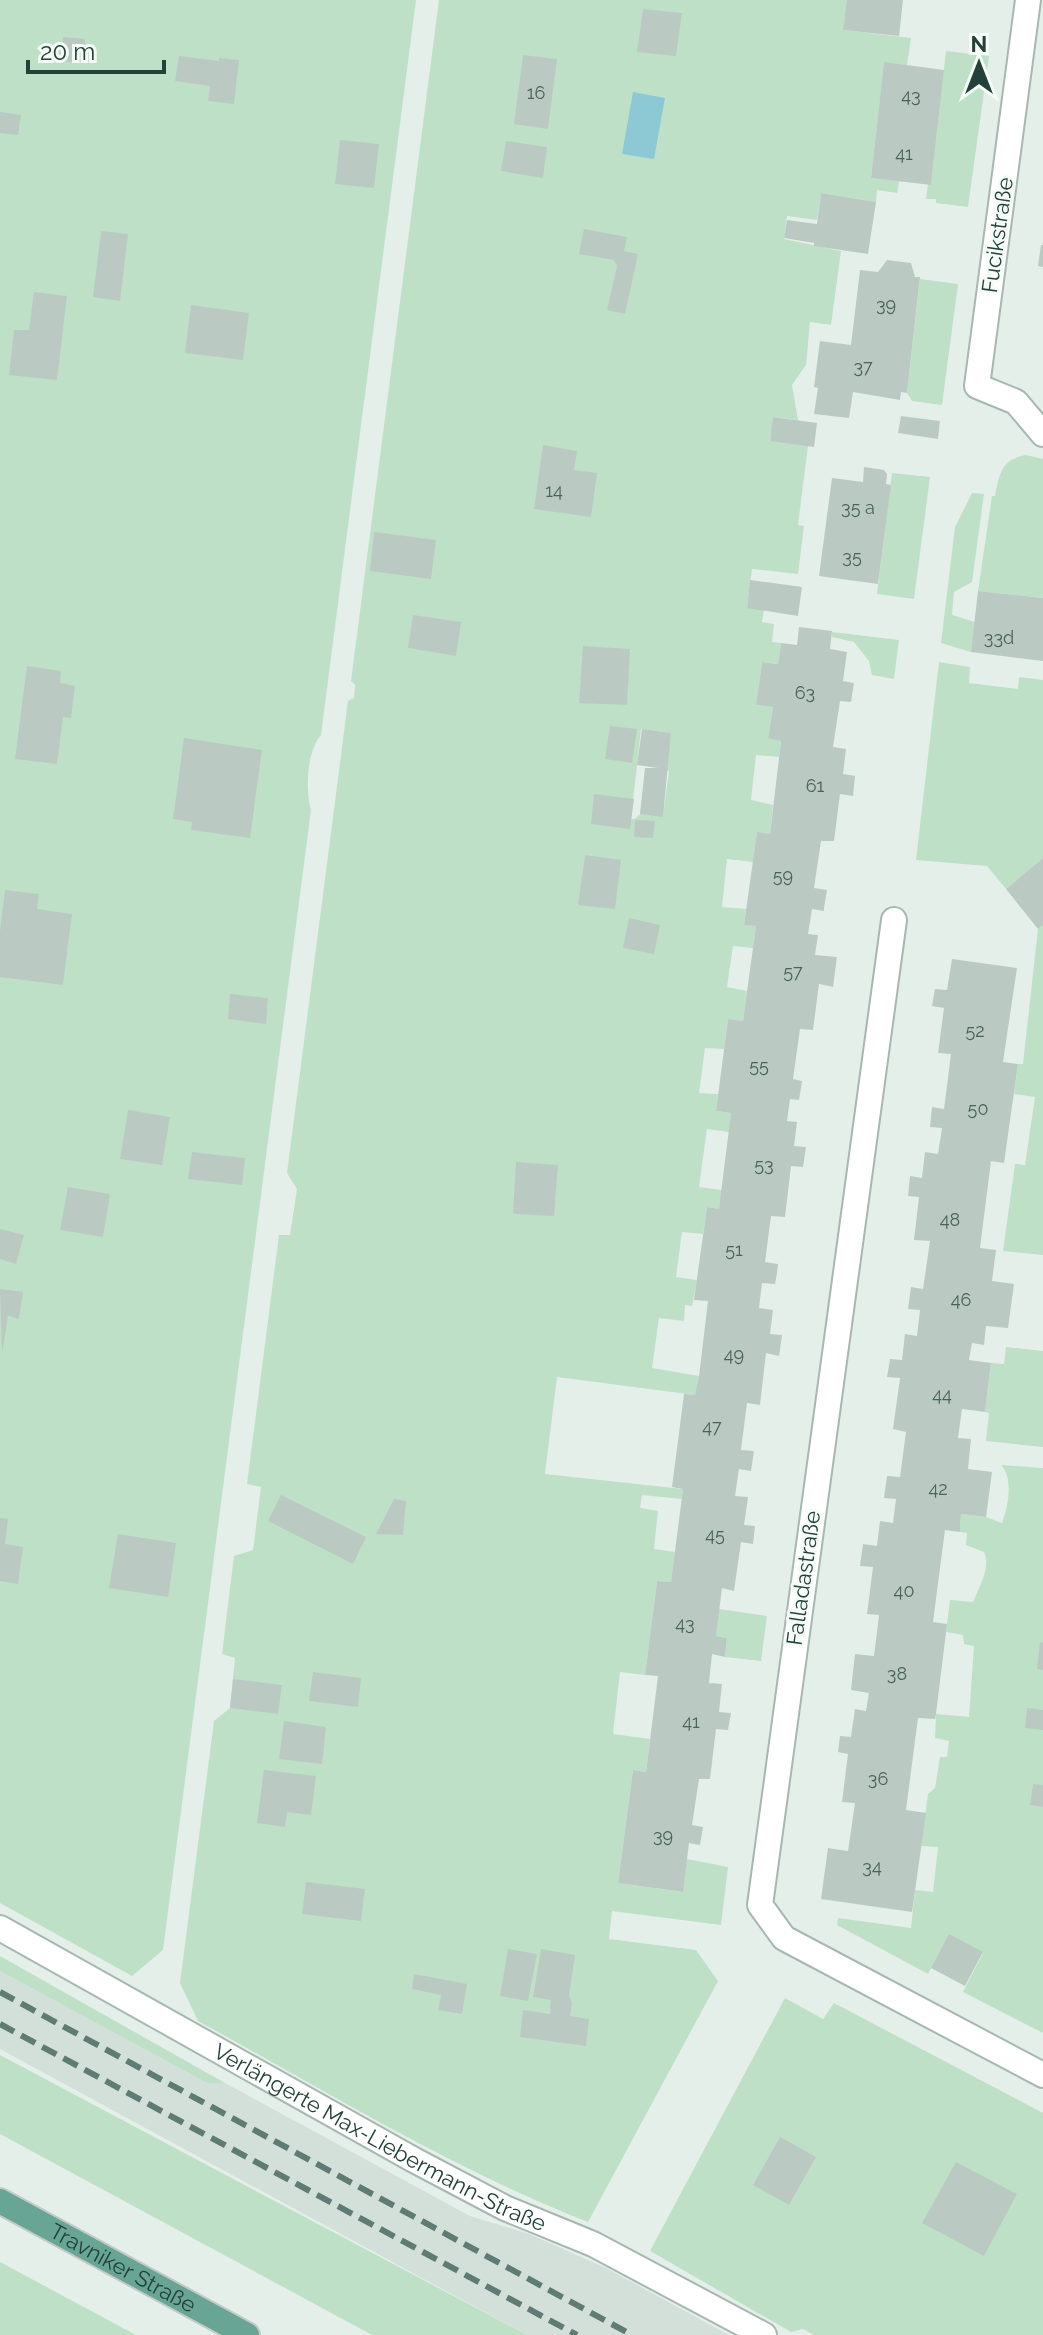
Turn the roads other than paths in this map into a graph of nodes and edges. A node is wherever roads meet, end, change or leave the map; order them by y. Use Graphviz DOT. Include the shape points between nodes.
graph roads {
  1 [pos="1028,0"];
  2 [pos="1043,434"];
  3 [pos="894,920"];
  4 [pos="0,1928"];
  5 [pos="1043,2075"];
  6 [pos="0,2201"];
  7 [pos="247,2335"];
  8 [pos="764,2335"];
  1 -- 2 [label="street, Fucikstraße" via="977,386 1016,402"];
  3 -- 5 [label="street, Falladastraße" via="760,1905 784,1938"];
  4 -- 8 [label="street, Verlängerte Max-Liebermann-Straße" via="414,2160 505,2208 593,2244"];
  6 -- 7 [label="main road, Travniker Straße"];
}
